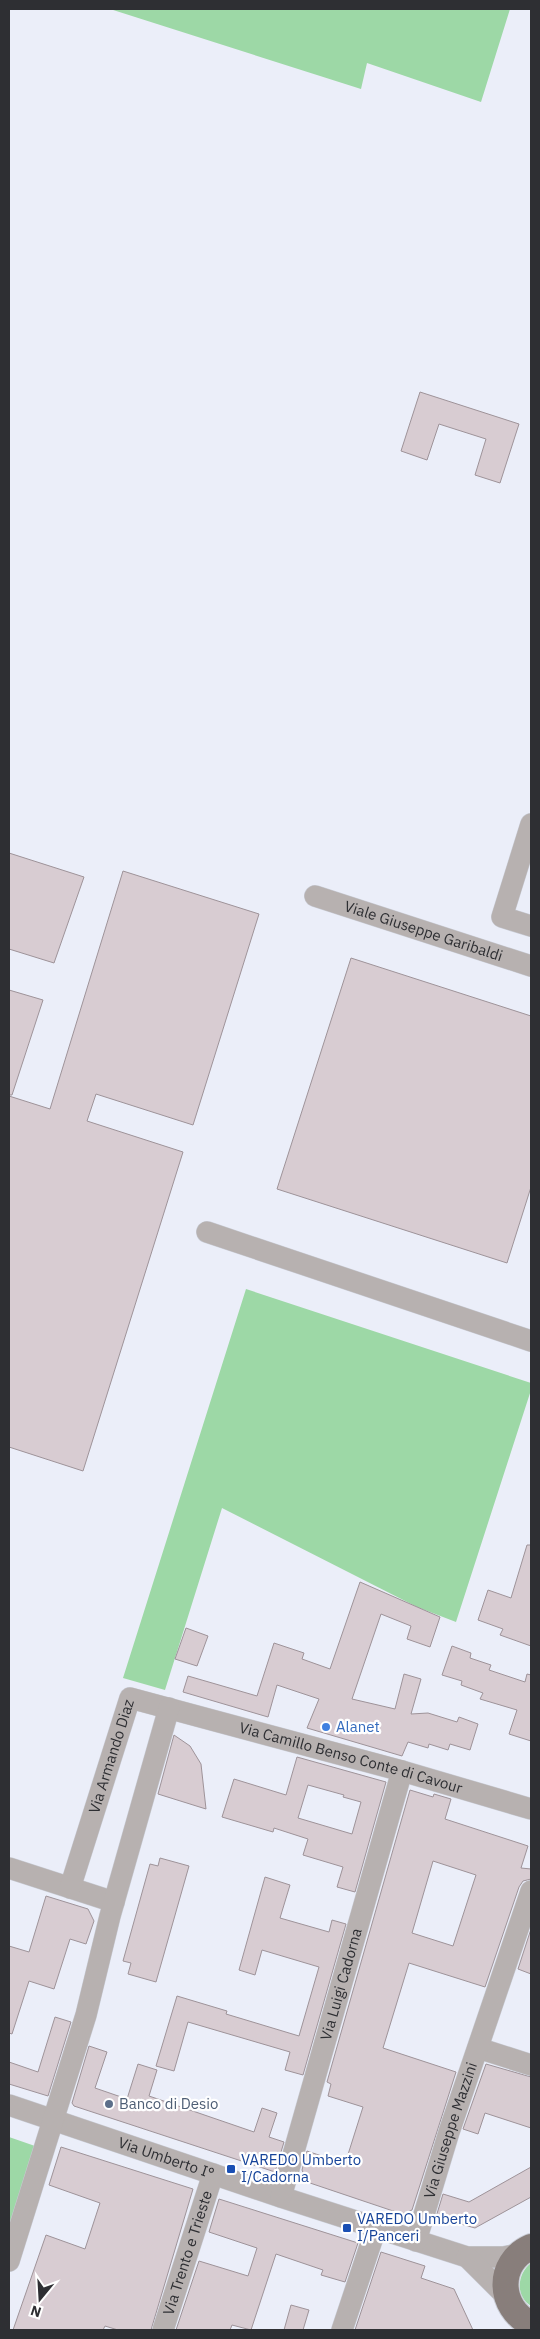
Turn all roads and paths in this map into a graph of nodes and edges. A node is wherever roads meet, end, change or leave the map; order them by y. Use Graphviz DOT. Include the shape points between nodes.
graph roads {
  1 [pos="531,824"];
  2 [pos="315,896"];
  3 [pos="531,926"];
  4 [pos="531,966"];
  5 [pos="206,1232"];
  6 [pos="531,1341"];
  7 [pos="169,1708"];
  8 [pos="402,1771"];
  9 [pos="531,1809"];
  10 [pos="9,1868"];
  11 [pos="70,1888"];
  12 [pos="531,1891"];
  13 [pos="114,1902"];
  14 [pos="478,2048"];
  15 [pos="531,2065"];
  16 [pos="9,2105"];
  17 [pos="54,2120"];
  18 [pos="213,2174"];
  19 [pos="281,2197"];
  20 [pos="376,2228"];
  21 [pos="416,2240"];
  22 [pos="526,2251"];
  23 [pos="467,2257"];
  24 [pos="9,2261"];
  25 [pos="519,2316"];
  26 [pos="163,2330"];
  27 [pos="342,2330"];
  1 -- 3 [label="street" via="502,917"];
  2 -- 4 [label="street, Viale Giuseppe Garibaldi"];
  5 -- 6 [label="street"];
  7 -- 8 [label="street, Via Camillo Benso Conte di Cavour"];
  7 -- 11 [label="street, Via Armando Diaz" via="130,1698"];
  7 -- 13 [label="street"];
  8 -- 9 [label="street, Via Camillo Benso Conte di Cavour"];
  8 -- 19 [label="street, Via Luigi Cadorna"];
  10 -- 11 [label="street"];
  11 -- 13 [label="street"];
  12 -- 14 [label="street, Via Giuseppe Mazzini"];
  13 -- 17 [label="street" via="86,2015"];
  14 -- 15 [label="street, Via Giuseppe Mazzini"];
  14 -- 21 [label="street, Via Giuseppe Mazzini"];
  16 -- 17 [label="street, Via Umberto I°"];
  17 -- 18 [label="street, Via Umberto I°"];
  17 -- 24 [label="street"];
  18 -- 19 [label="street, Via Umberto I°"];
  18 -- 26 [label="street, Via Trento e Trieste"];
  19 -- 20 [label="street, Via Umberto I°"];
  20 -- 21 [label="street, Via Umberto I°"];
  20 -- 27 [label="street"];
  21 -- 23 [label="street, Via Umberto I°"];
  22 -- 23 [label="street" via="503,2257"];
  22 -- 25 [label="main road" via="507,2273"];
  23 -- 25 [label="street"];
}
